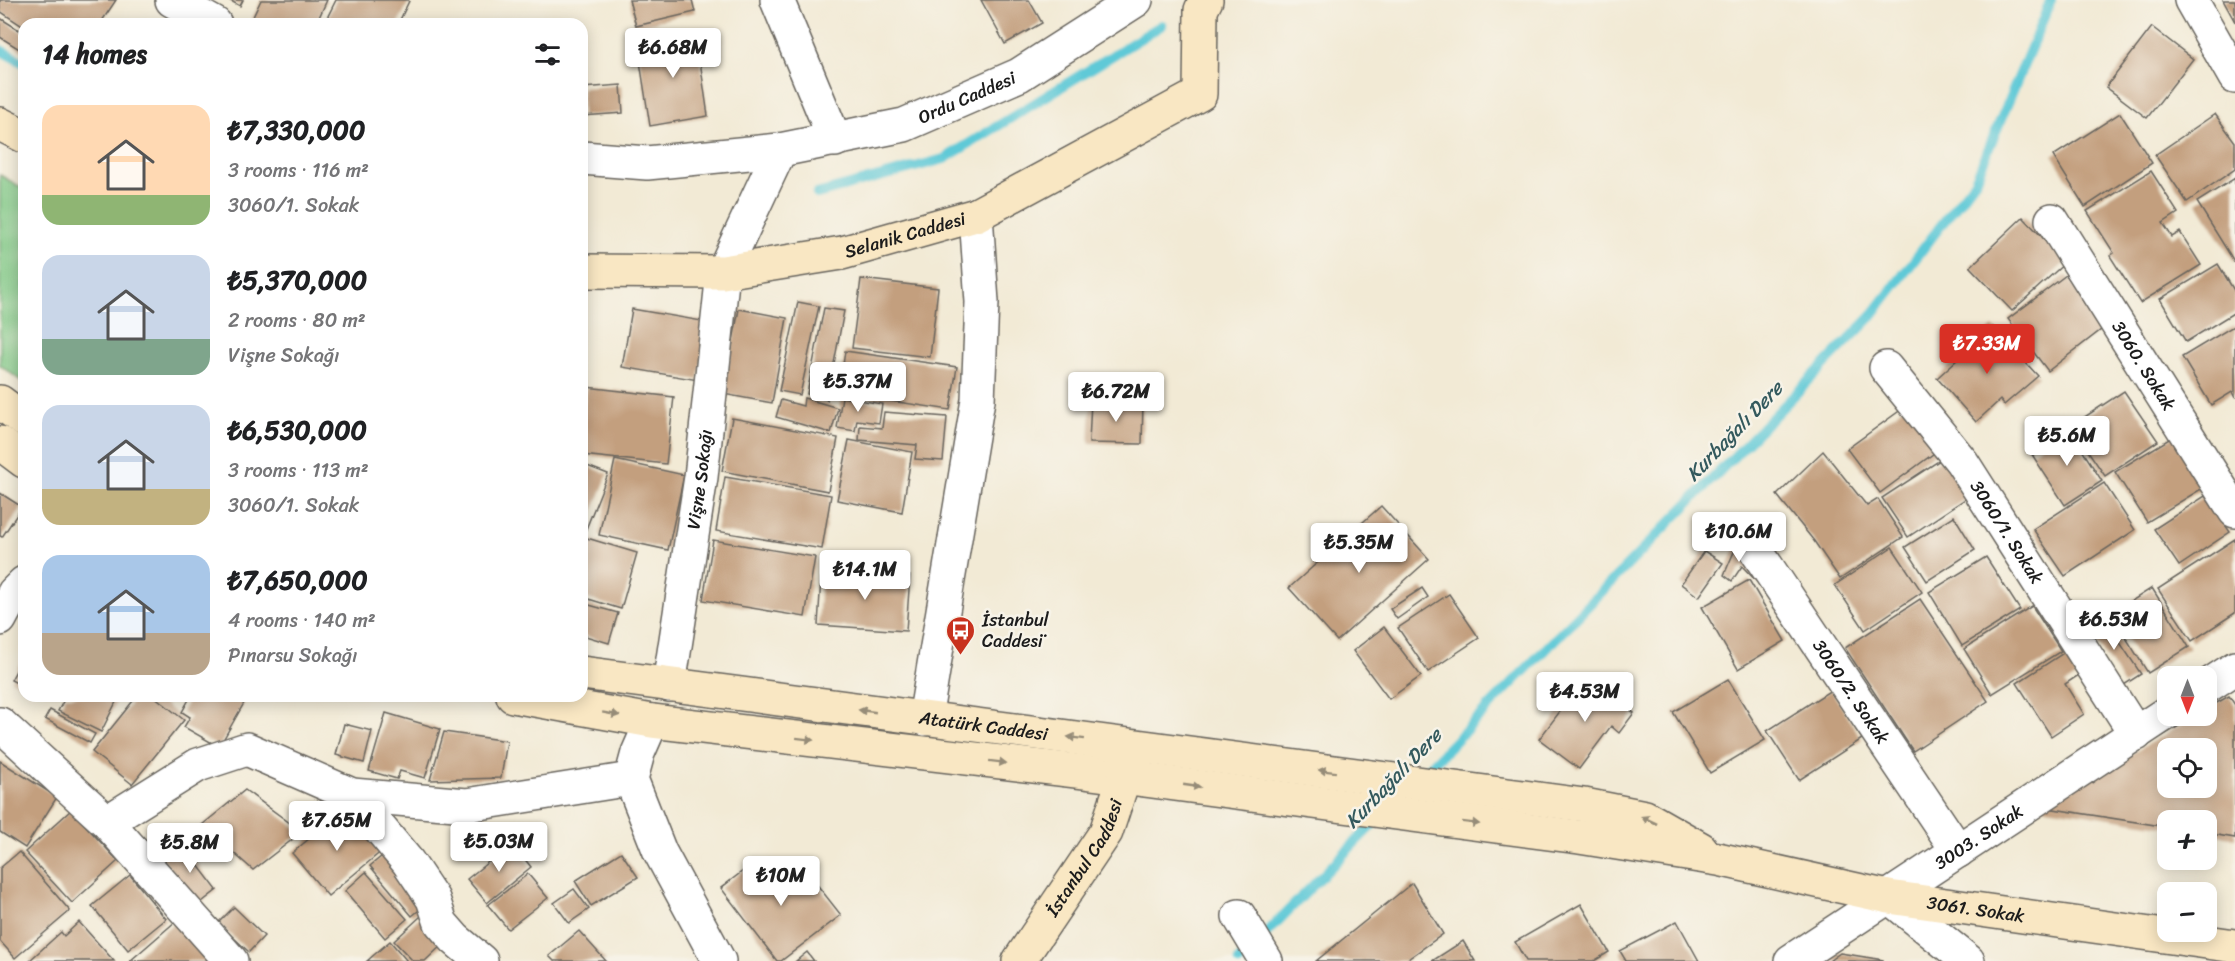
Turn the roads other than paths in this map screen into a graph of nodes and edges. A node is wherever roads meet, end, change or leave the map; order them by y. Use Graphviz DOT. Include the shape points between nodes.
graph roads {
  1 [pos="172,0"];
  2 [pos="777,0"];
  3 [pos="1136,0"];
  4 [pos="1206,0"];
  5 [pos="2191,0"];
  6 [pos="204,18"];
  7 [pos="2235,77"];
  8 [pos="0,124"];
  9 [pos="18,133"];
  10 [pos="835,140"];
  11 [pos="780,150"];
  12 [pos="588,158"];
  13 [pos="976,215"];
  14 [pos="2052,220"];
  15 [pos="588,271"];
  16 [pos="723,272"];
  17 [pos="1886,368"];
  18 [pos="0,402"];
  19 [pos="18,416"];
  20 [pos="0,443"];
  21 [pos="18,456"];
  22 [pos="2235,511"];
  23 [pos="1745,534"];
  24 [pos="18,589"];
  25 [pos="0,619"];
  26 [pos="2235,668"];
  27 [pos="588,675"];
  28 [pos="2217,680"];
  29 [pos="669,685"];
  30 [pos="546,702"];
  31 [pos="925,719"];
  32 [pos="2157,720"];
  33 [pos="652,721"];
  34 [pos="0,724"];
  35 [pos="2136,734"];
  36 [pos="1134,746"];
  37 [pos="1124,777"];
  38 [pos="631,780"];
  39 [pos="352,795"];
  40 [pos="107,822"];
  41 [pos="1958,851"];
  42 [pos="1718,859"];
  43 [pos="1889,897"];
  44 [pos="1239,916"];
  45 [pos="2235,946"];
  46 [pos="231,961"];
  47 [pos="481,961"];
  48 [pos="719,961"];
  49 [pos="1019,961"];
  50 [pos="1266,961"];
  51 [pos="1791,961"];
  52 [pos="1968,961"];
  1 -- 6 [label="street"];
  2 -- 10 [label="street"];
  3 -- 10 [label="street, Ordu Caddesi" via="1019,75 904,125"];
  4 -- 13 [label="main road, Selanik Caddesi" via="1201,10 1200,94"];
  5 -- 7 [label="street"];
  8 -- 9 [label="main road"];
  10 -- 11 [label="street, Ordu Caddesi"];
  11 -- 12 [label="street, Ordu Caddesi" via="647,163"];
  11 -- 16 [label="street"];
  13 -- 16 [label="main road, Selanik Caddesi" via="842,253"];
  13 -- 31 [label="street" via="982,302 978,400"];
  14 -- 22 [label="street, 3060. Sokak"];
  15 -- 16 [label="main road, Selanik Caddesi"];
  16 -- 29 [label="street, Vişne Sokağı" via="701,477"];
  17 -- 35 [label="street, 3060/1. Sokak" via="1962,462"];
  18 -- 19 [label="main road"];
  20 -- 21 [label="main road"];
  23 -- 41 [label="street, 3060/2. Sokak"];
  24 -- 25 [label="street"];
  26 -- 28 [label="street"];
  27 -- 29 [label="main road, Atatürk Caddesi"];
  31 -- 29 [label="main road, Atatürk Caddesi, one-way"];
  29 -- 33 [label="main road"];
  30 -- 33 [label="main road, Atatürk Caddesi, one-way"];
  36 -- 31 [label="main road, Atatürk Caddesi, one-way"];
  32 -- 35 [label="street, 3003. Sokak"];
  33 -- 37 [label="main road, Atatürk Caddesi, one-way"];
  33 -- 38 [label="street"];
  34 -- 40 [label="street"];
  35 -- 41 [label="street, 3003. Sokak"];
  36 -- 37 [label="main road, İstanbul Caddesi"];
  42 -- 36 [label="main road, Atatürk Caddesi, one-way" via="1645,817 1584,805"];
  37 -- 42 [label="main road, Atatürk Caddesi, one-way"];
  37 -- 49 [label="main road, İstanbul Caddesi" via="1106,832"];
  38 -- 39 [label="street" via="467,805"];
  38 -- 48 [label="street" via="660,852"];
  39 -- 40 [label="street" via="247,748 198,765"];
  39 -- 47 [label="street" via="408,862 433,899 441,922"];
  40 -- 46 [label="street"];
  41 -- 43 [label="street, 3003. Sokak"];
  42 -- 43 [label="main road, 3061. Sokak"];
  43 -- 45 [label="main road, 3061. Sokak"];
  43 -- 51 [label="street, 3003. Sokak"];
  43 -- 52 [label="street"];
  44 -- 50 [label="street"];
}
